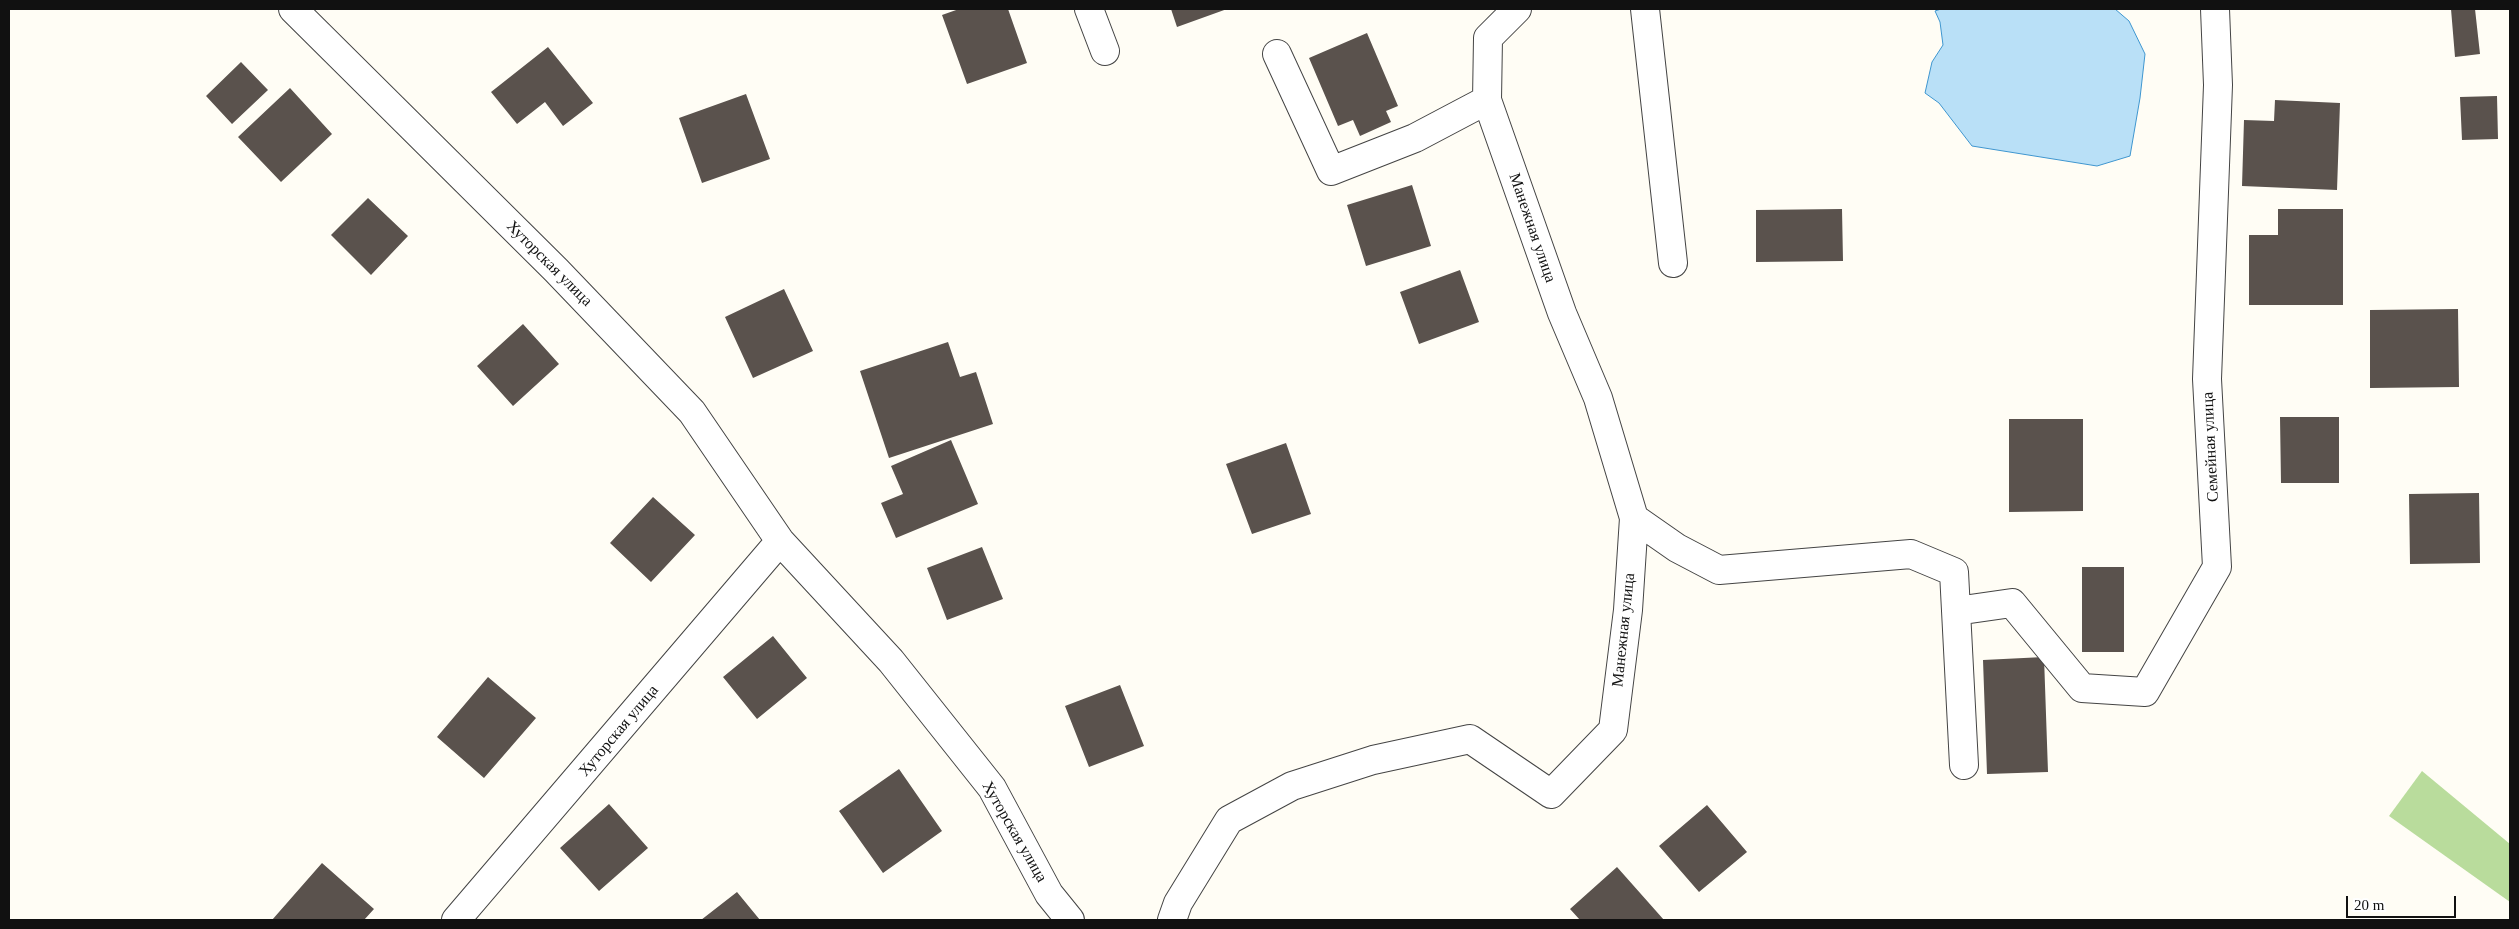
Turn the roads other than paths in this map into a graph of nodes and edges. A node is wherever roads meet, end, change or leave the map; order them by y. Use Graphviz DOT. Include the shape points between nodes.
graph roads {
  1 [pos="293,9"];
  2 [pos="1088,9"];
  3 [pos="1517,9"];
  4 [pos="1645,9"];
  5 [pos="2215,9"];
  6 [pos="1105,51"];
  7 [pos="1277,54"];
  8 [pos="1487,100"];
  9 [pos="1672,262"];
  10 [pos="1634,518"];
  11 [pos="780,541"];
  12 [pos="1956,610"];
  13 [pos="1964,765"];
  14 [pos="456,920"];
  15 [pos="1070,920"];
  16 [pos="1172,920"];
  1 -- 11 [label="street, Хуторская улица" via="556,270 692,412"];
  2 -- 6 [label="street"];
  3 -- 8 [label="street, Манежная улица" via="1488,38"];
  4 -- 9 [label="street"];
  5 -- 12 [label="street, Семейная улица" via="2218,85 2207,379 2217,567 2145,692 2082,688 2012,603"];
  7 -- 8 [label="street" via="1331,171 1415,138"];
  8 -- 10 [label="street, Манежная улица" via="1562,313 1598,398"];
  10 -- 12 [label="street" via="1677,548 1719,570 1911,554 1954,572"];
  10 -- 16 [label="street, Манежная улица" via="1628,610 1613,730 1551,794 1470,739 1374,760 1292,786 1229,820 1178,903"];
  11 -- 14 [label="street, Хуторская улица"];
  11 -- 15 [label="street, Хуторская улица" via="891,661 992,788 1049,894"];
  12 -- 13 [label="street"];
}
